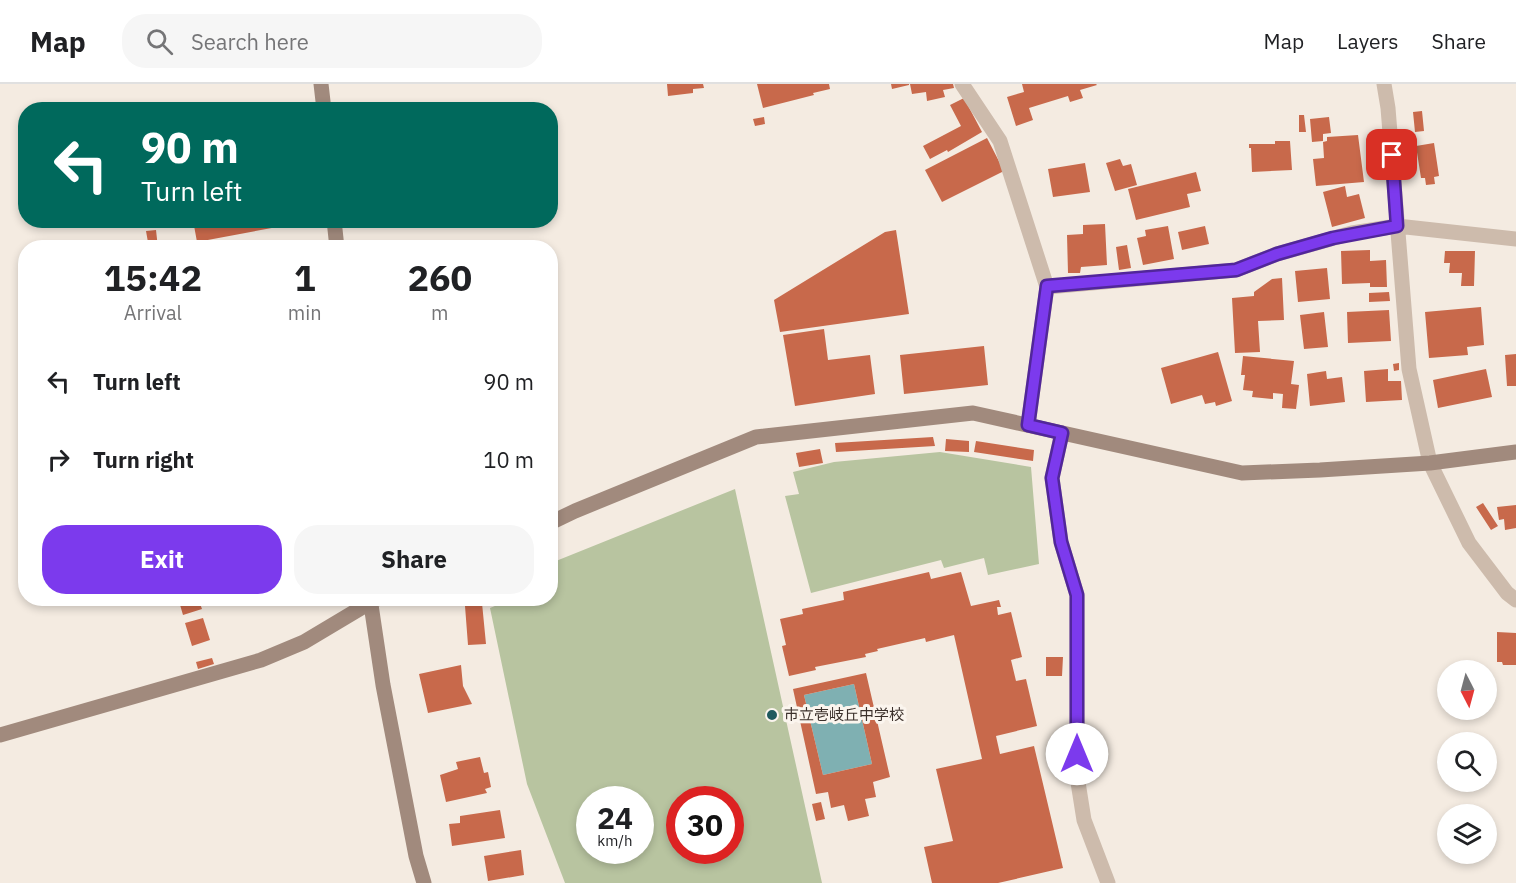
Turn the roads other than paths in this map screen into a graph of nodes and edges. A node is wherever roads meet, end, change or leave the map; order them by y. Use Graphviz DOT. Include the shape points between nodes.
graph roads {
  1 [pos="321,84"];
  2 [pos="962,84"];
  3 [pos="1384,84"];
  4 [pos="323,102"];
  5 [pos="1397,226"];
  6 [pos="1516,238"];
  7 [pos="1047,286"];
  8 [pos="1028,425"];
  9 [pos="1062,433"];
  10 [pos="1516,452"];
  11 [pos="1430,463"];
  12 [pos="558,519"];
  13 [pos="1516,600"];
  14 [pos="363,606"];
  15 [pos="374,606"];
  16 [pos="0,735"];
  17 [pos="424,883"];
  18 [pos="1108,883"];
  1 -- 4 [label="street"];
  2 -- 7 [label="street" via="1000,141"];
  3 -- 5 [label="street"];
  5 -- 6 [label="street"];
  5 -- 7 [label="street" via="1341,236 1236,270"];
  5 -- 11 [label="street" via="1409,369"];
  7 -- 8 [label="street"];
  8 -- 9 [label="street"];
  8 -- 12 [label="street" via="973,413 756,437"];
  9 -- 11 [label="street" via="1242,473"];
  9 -- 18 [label="street" via="1052,478 1061,542 1077,595 1077,776 1084,820"];
  10 -- 11 [label="street"];
  11 -- 13 [label="street" via="1469,543"];
  14 -- 16 [label="street" via="304,642 261,660"];
  15 -- 17 [label="street" via="383,685"];
}
